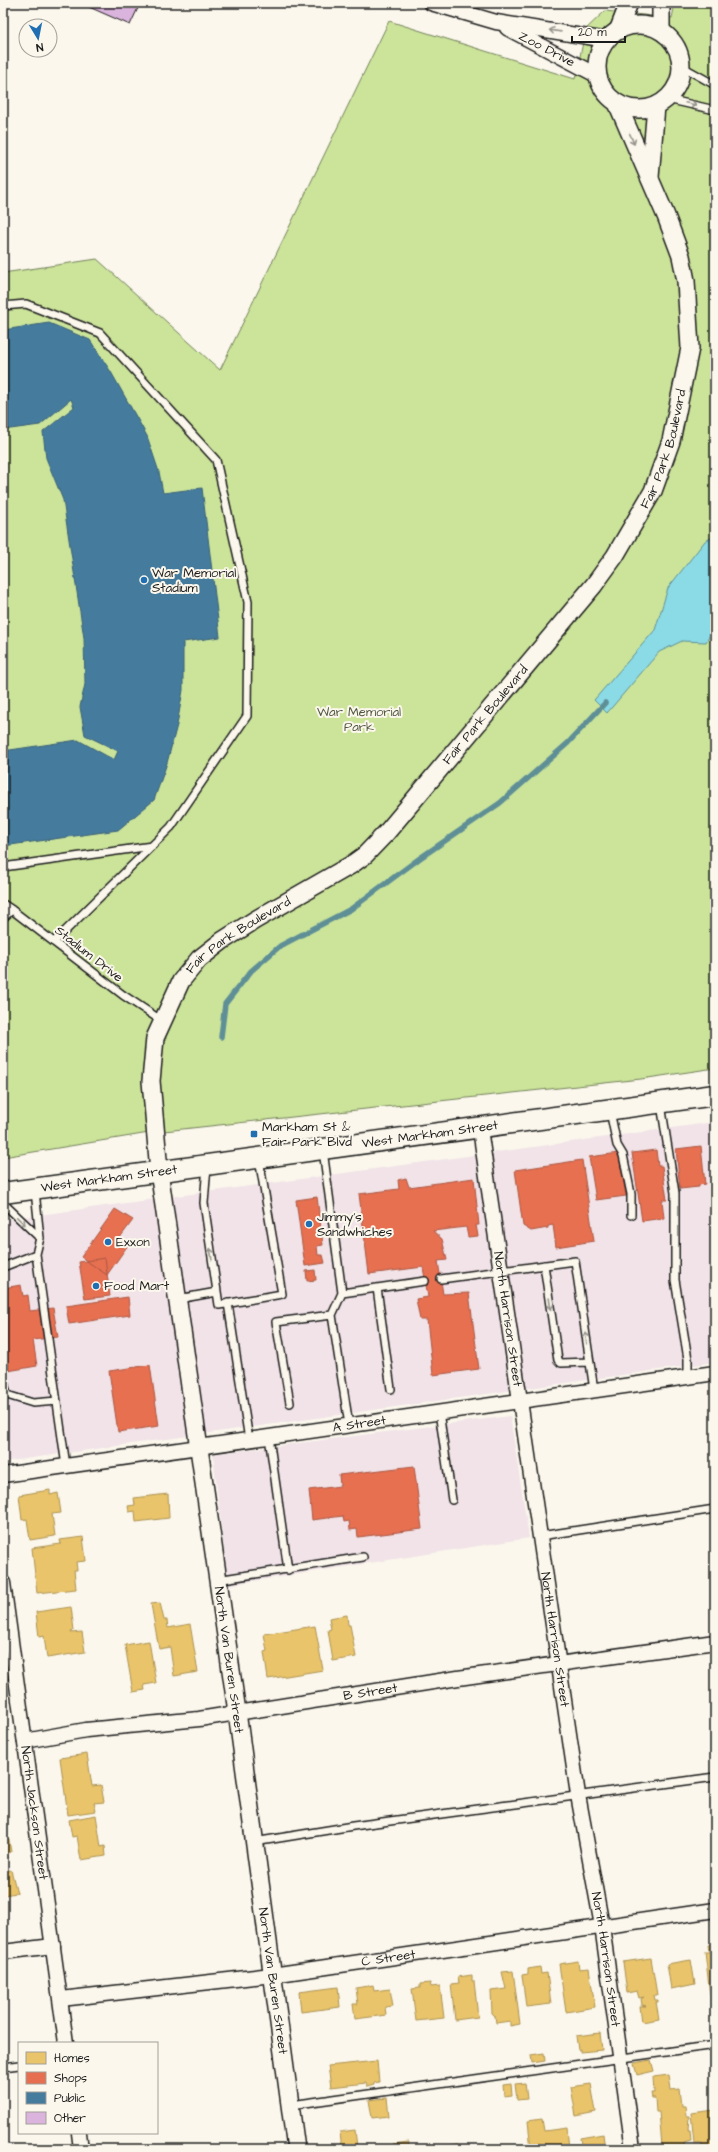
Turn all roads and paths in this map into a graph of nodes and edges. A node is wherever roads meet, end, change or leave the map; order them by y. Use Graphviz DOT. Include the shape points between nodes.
graph roads {
  1 [pos="431,3"];
  2 [pos="629,3"];
  3 [pos="661,3"];
  4 [pos="496,22"];
  5 [pos="661,31"];
  6 [pos="612,36"];
  7 [pos="681,66"];
  8 [pos="598,76"];
  9 [pos="715,85"];
  10 [pos="617,103"];
  11 [pos="661,103"];
  12 [pos="715,110"];
  13 [pos="650,177"];
  14 [pos="3,306"];
  15 [pos="152,846"];
  16 [pos="3,867"];
  17 [pos="3,904"];
  18 [pos="12,910"];
  19 [pos="3,918"];
  20 [pos="54,942"];
  21 [pos="162,1021"];
  22 [pos="715,1095"];
  23 [pos="661,1103"];
  24 [pos="610,1111"];
  25 [pos="480,1129"];
  26 [pos="323,1150"];
  27 [pos="259,1157"];
  28 [pos="207,1166"];
  29 [pos="159,1171"];
  30 [pos="35,1189"];
  31 [pos="3,1193"];
  32 [pos="3,1203"];
  33 [pos="631,1215"];
  34 [pos="40,1238"];
  35 [pos="36,1254"];
  36 [pos="544,1265"];
  37 [pos="3,1267"];
  38 [pos="501,1271"];
  39 [pos="441,1279"];
  40 [pos="425,1281"];
  41 [pos="377,1288"];
  42 [pos="217,1292"];
  43 [pos="342,1292"];
  44 [pos="178,1299"];
  45 [pos="228,1303"];
  46 [pos="332,1315"];
  47 [pos="590,1362"];
  48 [pos="715,1373"];
  49 [pos="688,1377"];
  50 [pos="3,1378"];
  51 [pos="391,1390"];
  52 [pos="594,1390"];
  53 [pos="57,1401"];
  54 [pos="520,1401"];
  55 [pos="290,1403"];
  56 [pos="439,1412"];
  57 [pos="349,1425"];
  58 [pos="269,1437"];
  59 [pos="250,1440"];
  60 [pos="199,1447"];
  61 [pos="66,1466"];
  62 [pos="3,1475"];
  63 [pos="452,1500"];
  64 [pos="715,1509"];
  65 [pos="540,1536"];
  66 [pos="363,1557"];
  67 [pos="288,1570"];
  68 [pos="217,1580"];
  69 [pos="3,1583"];
  70 [pos="4,1603"];
  71 [pos="715,1642"];
  72 [pos="559,1664"];
  73 [pos="237,1712"];
  74 [pos="25,1741"];
  75 [pos="715,1777"];
  76 [pos="578,1795"];
  77 [pos="254,1842"];
  78 [pos="715,1910"];
  79 [pos="602,1926"];
  80 [pos="52,1946"];
  81 [pos="3,1952"];
  82 [pos="272,1975"];
  83 [pos="61,1999"];
  84 [pos="66,2042"];
  85 [pos="715,2045"];
  86 [pos="621,2058"];
  87 [pos="18,2065"];
  88 [pos="3,2067"];
  89 [pos="291,2105"];
  90 [pos="79,2134"];
  91 [pos="81,2149"];
  92 [pos="296,2149"];
  93 [pos="633,2149"];
  1 -- 4 [label="street, Zoo Drive"];
  2 -- 6 [label="street, Fair Park Boulevard"];
  3 -- 5 [label="street"];
  6 -- 4 [label="street, Zoo Drive, one-way"];
  4 -- 8 [label="street, Zoo Drive"];
  5 -- 6 [label="street, Fair Park Boulevard" via="639,25 626,27"];
  5 -- 7 [label="street, Fair Park Boulevard" via="675,44 681,58"];
  6 -- 8 [label="street, Fair Park Boulevard" via="598,55"];
  7 -- 9 [label="lane"];
  7 -- 11 [label="street, Fair Park Boulevard" via="682,73 677,86"];
  8 -- 10 [label="street, Fair Park Boulevard" via="606,94"];
  10 -- 11 [label="street, Fair Park Boulevard" via="642,110"];
  10 -- 13 [label="street, Fair Park Boulevard, one-way"];
  11 -- 12 [label="lane, one-way"];
  11 -- 13 [label="street, Fair Park Boulevard"];
  13 -- 21 [label="street, Fair Park Boulevard" via="681,256 686,281 690,348 678,415 669,448 653,491 630,533 594,585 411,805 366,855 255,920 199,959 181,981"];
  14 -- 15 [label="lane" via="26,304 100,332 216,460 248,602 247,716 171,827"];
  15 -- 16 [label="lane"];
  15 -- 20 [label="lane"];
  17 -- 18 [label="lane, Stadium Drive"];
  18 -- 19 [label="lane"];
  18 -- 20 [label="lane, Stadium Drive"];
  20 -- 21 [label="lane, Stadium Drive" via="123,995"];
  21 -- 29 [label="street, Fair Park Boulevard" via="155,1038 151,1081"];
  22 -- 23 [label="main road, West Markham Street"];
  23 -- 24 [label="main road, West Markham Street"];
  23 -- 49 [label="lane" via="675,1193 675,1280 688,1359"];
  24 -- 25 [label="main road, West Markham Street"];
  24 -- 33 [label="lane" via="631,1194"];
  25 -- 26 [label="main road, West Markham Street"];
  25 -- 38 [label="street, North Harrison Street"];
  26 -- 27 [label="main road, West Markham Street"];
  26 -- 43 [label="lane"];
  27 -- 28 [label="main road, West Markham Street"];
  27 -- 45 [label="lane" via="282,1294"];
  28 -- 29 [label="main road, West Markham Street"];
  42 -- 28 [label="lane, one-way" via="204,1204"];
  29 -- 30 [label="main road, West Markham Street"];
  29 -- 44 [label="street, North Van Buren Street"];
  30 -- 31 [label="main road, West Markham Street"];
  30 -- 34 [label="lane"];
  32 -- 34 [label="lane, one-way"];
  34 -- 35 [label="lane"];
  35 -- 37 [label="lane"];
  35 -- 53 [label="lane"];
  36 -- 38 [label="lane"];
  36 -- 47 [label="lane, one-way" via="558,1360 561,1363"];
  47 -- 36 [label="lane, one-way" via="575,1261"];
  38 -- 39 [label="lane"];
  38 -- 54 [label="street, North Harrison Street"];
  40 -- 41 [label="lane"];
  41 -- 43 [label="lane"];
  41 -- 51 [label="lane"];
  42 -- 44 [label="lane"];
  42 -- 45 [label="lane" via="219,1305"];
  43 -- 46 [label="lane"];
  44 -- 60 [label="street, North Van Buren Street"];
  45 -- 59 [label="lane"];
  46 -- 55 [label="lane" via="276,1322"];
  46 -- 57 [label="lane"];
  47 -- 52 [label="lane"];
  48 -- 49 [label="street, A Street"];
  49 -- 52 [label="street, A Street"];
  50 -- 53 [label="lane" via="7,1395 33,1403"];
  52 -- 54 [label="street, A Street"];
  53 -- 61 [label="lane"];
  54 -- 56 [label="street, A Street"];
  54 -- 65 [label="street, North Harrison Street"];
  56 -- 57 [label="street, A Street"];
  56 -- 63 [label="lane"];
  57 -- 58 [label="street, A Street"];
  58 -- 59 [label="street, A Street"];
  58 -- 67 [label="lane"];
  59 -- 60 [label="street, A Street"];
  60 -- 61 [label="street, A Street"];
  60 -- 68 [label="street, North Van Buren Street"];
  61 -- 62 [label="street, A Street"];
  64 -- 65 [label="lane"];
  65 -- 72 [label="street, North Harrison Street"];
  66 -- 67 [label="lane"];
  67 -- 68 [label="lane"];
  68 -- 73 [label="street, North Van Buren Street"];
  69 -- 70 [label="street, North Jackson Street"];
  70 -- 74 [label="street, North Jackson Street"];
  71 -- 72 [label="street, B Street"];
  72 -- 73 [label="street, B Street"];
  72 -- 76 [label="street, North Harrison Street"];
  73 -- 74 [label="street, B Street" via="199,1719 86,1730"];
  73 -- 77 [label="street, North Van Buren Street"];
  74 -- 80 [label="street, North Jackson Street"];
  75 -- 76 [label="lane"];
  76 -- 77 [label="lane"];
  76 -- 79 [label="street, North Harrison Street"];
  77 -- 82 [label="street, North Van Buren Street"];
  78 -- 79 [label="street, C Street"];
  79 -- 82 [label="street, C Street"];
  79 -- 86 [label="street, North Harrison Street"];
  80 -- 81 [label="street"];
  80 -- 83 [label="street, North Jackson Street"];
  82 -- 83 [label="street, C Street"];
  82 -- 89 [label="street, North Van Buren Street"];
  83 -- 84 [label="street, North Jackson Street"];
  85 -- 86 [label="lane"];
  86 -- 89 [label="lane"];
  86 -- 93 [label="street, North Harrison Street"];
  87 -- 88 [label="lane"];
  89 -- 92 [label="street, North Van Buren Street"];
  90 -- 91 [label="street"];
}
